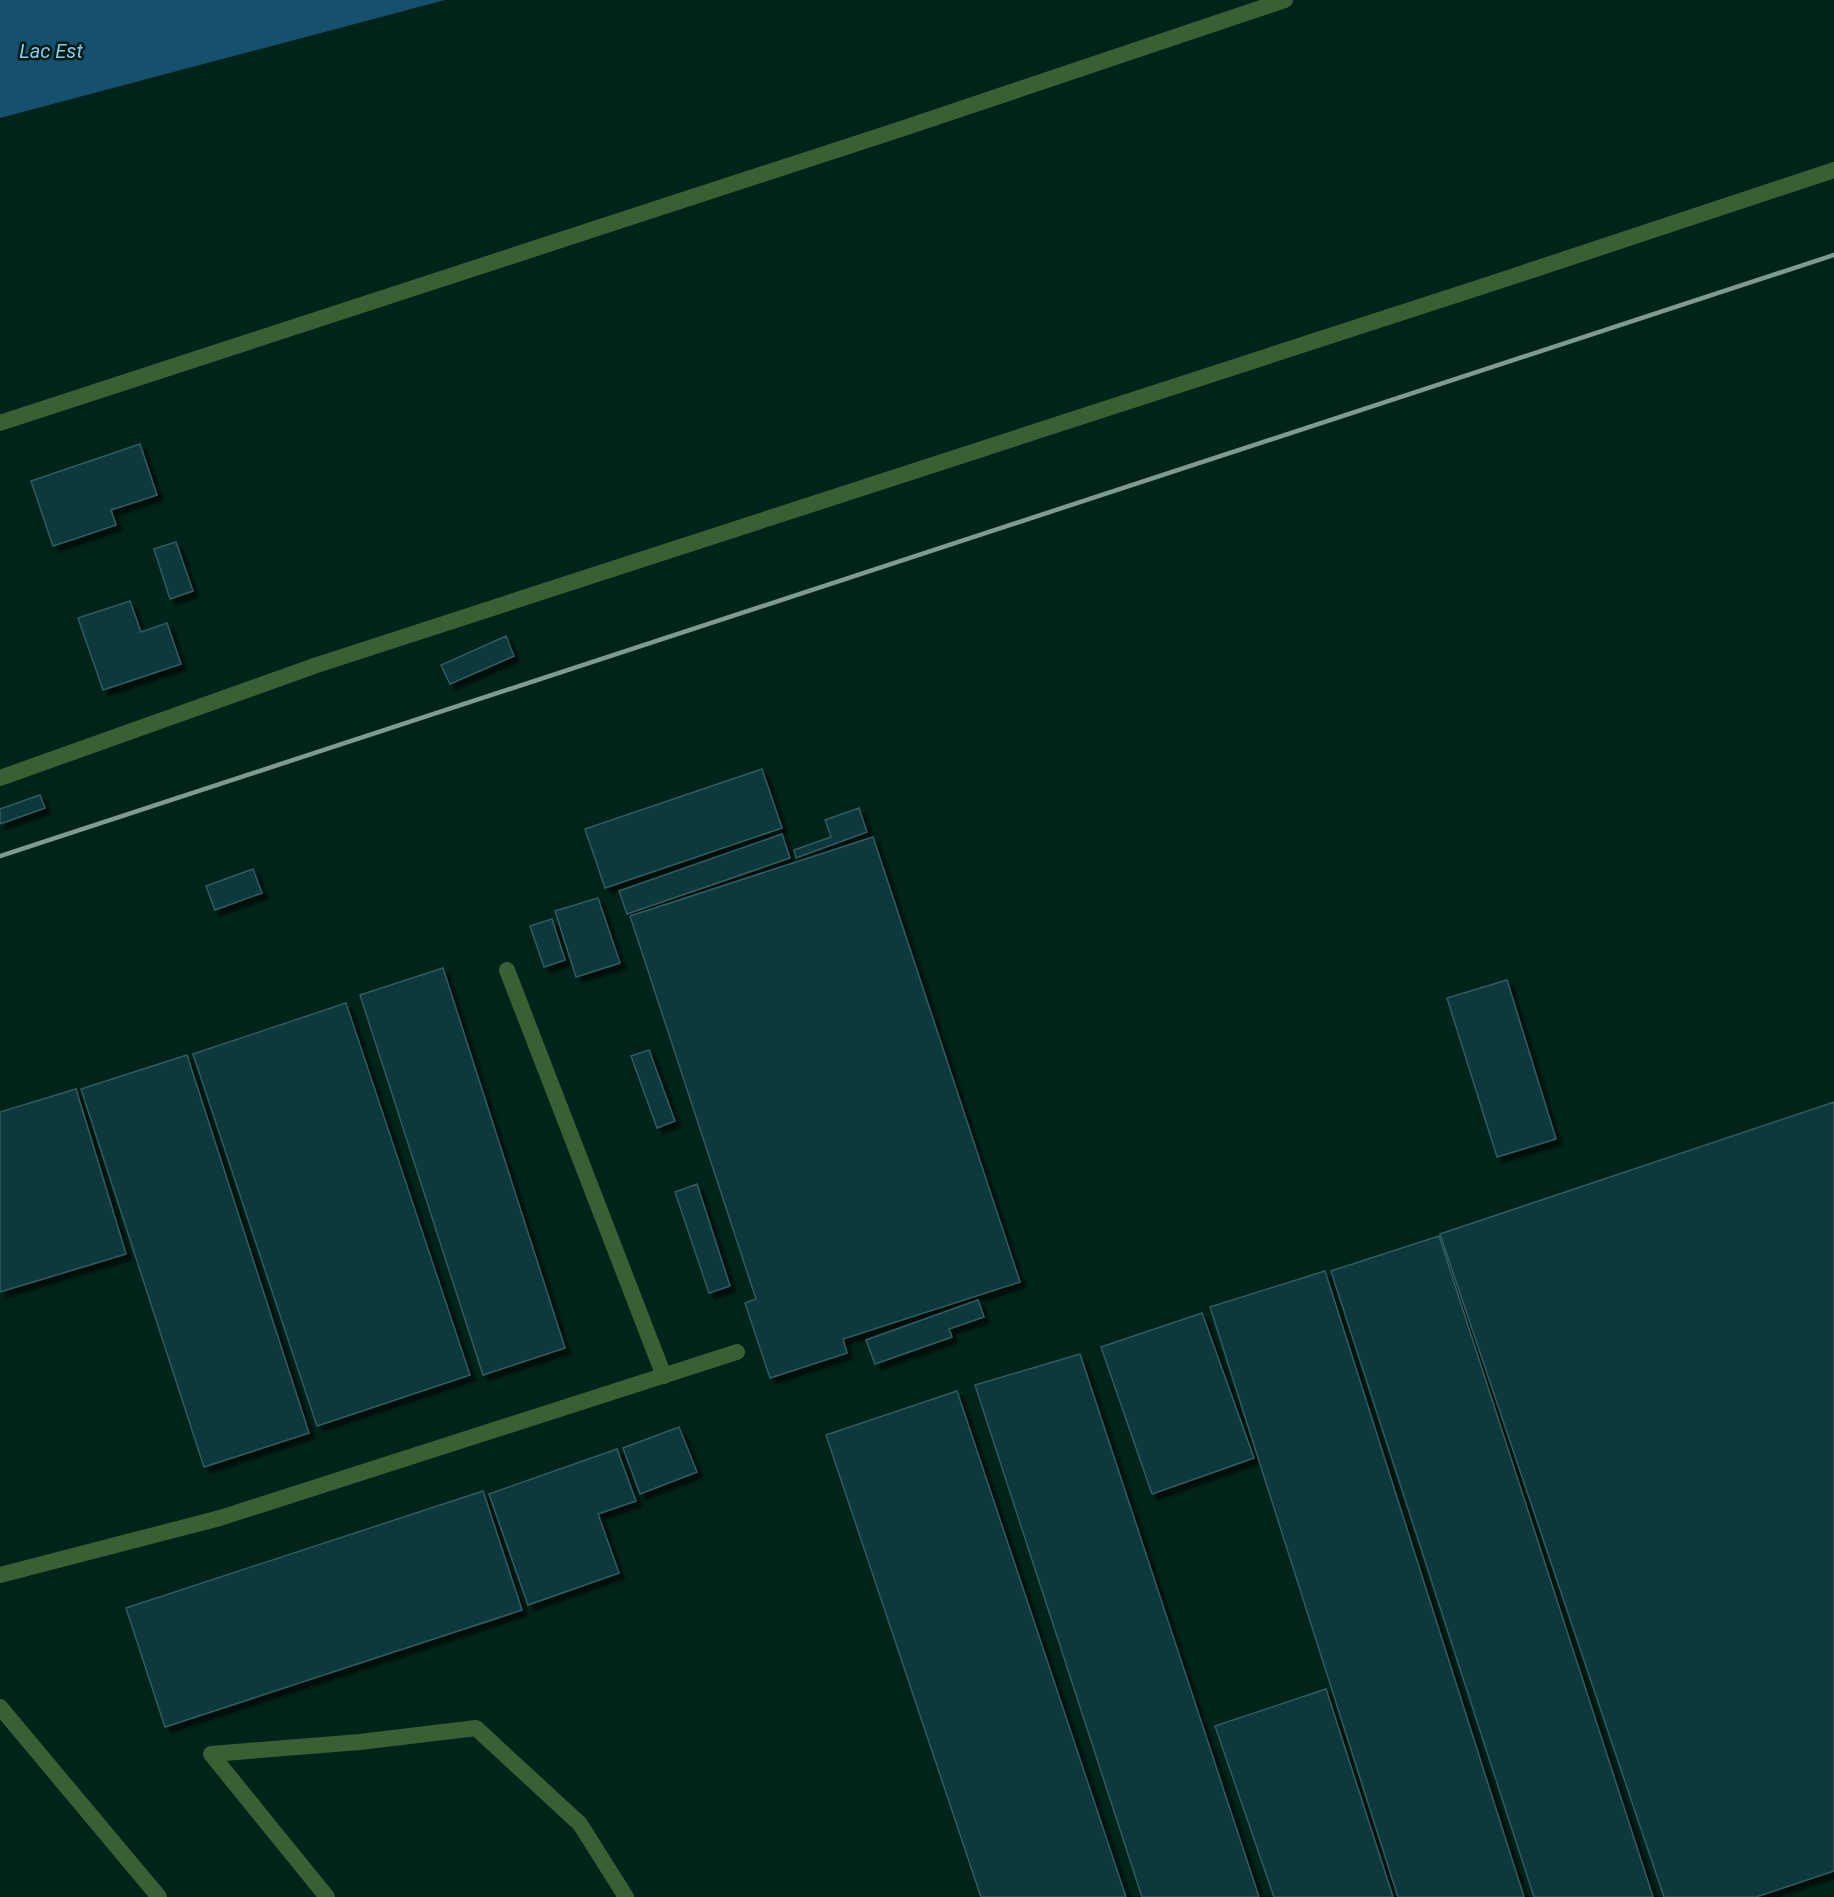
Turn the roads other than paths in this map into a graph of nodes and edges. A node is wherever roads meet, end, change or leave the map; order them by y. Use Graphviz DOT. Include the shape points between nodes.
graph roads {
  1 [pos="1285,0"];
  2 [pos="1834,170"];
  3 [pos="0,423"];
  4 [pos="0,778"];
  5 [pos="507,970"];
  6 [pos="737,1352"];
  7 [pos="664,1376"];
  8 [pos="0,1575"];
  9 [pos="0,1707"];
  10 [pos="159,1897"];
  11 [pos="327,1897"];
  12 [pos="626,1897"];
  1 -- 3 [label="street"];
  2 -- 4 [label="street" via="317,665"];
  5 -- 7 [label="street"];
  6 -- 7 [label="street"];
  7 -- 8 [label="street" via="220,1518"];
  9 -- 10 [label="street"];
  11 -- 12 [label="street" via="211,1754 477,1728 580,1824"];
}
